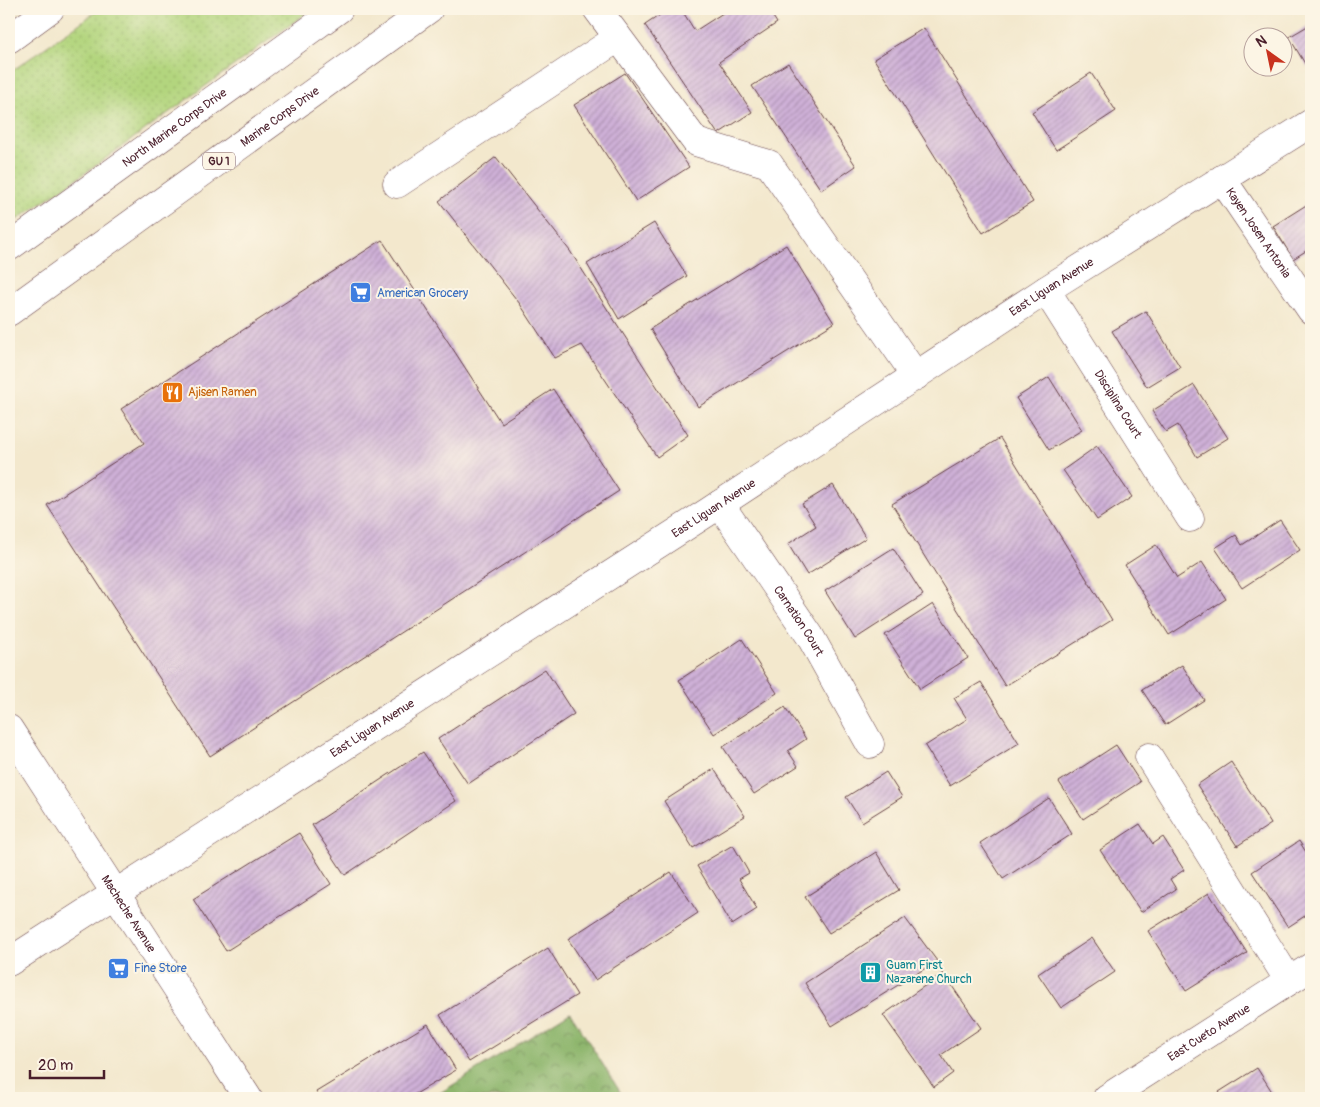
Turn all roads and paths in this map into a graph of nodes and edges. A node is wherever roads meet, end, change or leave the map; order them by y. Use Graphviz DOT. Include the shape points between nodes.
graph roads {
  1 [pos="50,9"];
  2 [pos="339,9"];
  3 [pos="429,9"];
  4 [pos="596,9"];
  5 [pos="618,38"];
  6 [pos="9,39"];
  7 [pos="1311,123"];
  8 [pos="1222,179"];
  9 [pos="397,184"];
  10 [pos="9,247"];
  11 [pos="1046,290"];
  12 [pos="1311,310"];
  13 [pos="9,312"];
  14 [pos="916,376"];
  15 [pos="720,504"];
  16 [pos="1190,518"];
  17 [pos="9,729"];
  18 [pos="870,744"];
  19 [pos="1149,757"];
  20 [pos="114,893"];
  21 [pos="9,962"];
  22 [pos="1300,974"];
  23 [pos="248,1098"];
  24 [pos="1107,1098"];
  1 -- 6 [label="street"];
  2 -- 10 [label="street, North Marine Corps Drive"];
  3 -- 13 [label="street, Marine Corps Drive / GU 1"];
  4 -- 5 [label="street"];
  5 -- 9 [label="street"];
  5 -- 14 [label="street" via="696,142 769,164"];
  7 -- 8 [label="street, East Liguan Avenue"];
  8 -- 11 [label="street, East Liguan Avenue"];
  8 -- 12 [label="street, Kayen Josen Antonia"];
  11 -- 14 [label="street, East Liguan Avenue"];
  11 -- 16 [label="street, Disciplina Court"];
  14 -- 15 [label="street, East Liguan Avenue"];
  15 -- 18 [label="street, Carnation Court" via="810,636"];
  15 -- 20 [label="street, East Liguan Avenue"];
  17 -- 20 [label="street, Macheche Avenue"];
  19 -- 22 [label="street"];
  20 -- 21 [label="street, East Liguan Avenue"];
  20 -- 23 [label="street, Macheche Avenue"];
  22 -- 24 [label="street, East Cueto Avenue"];
}
